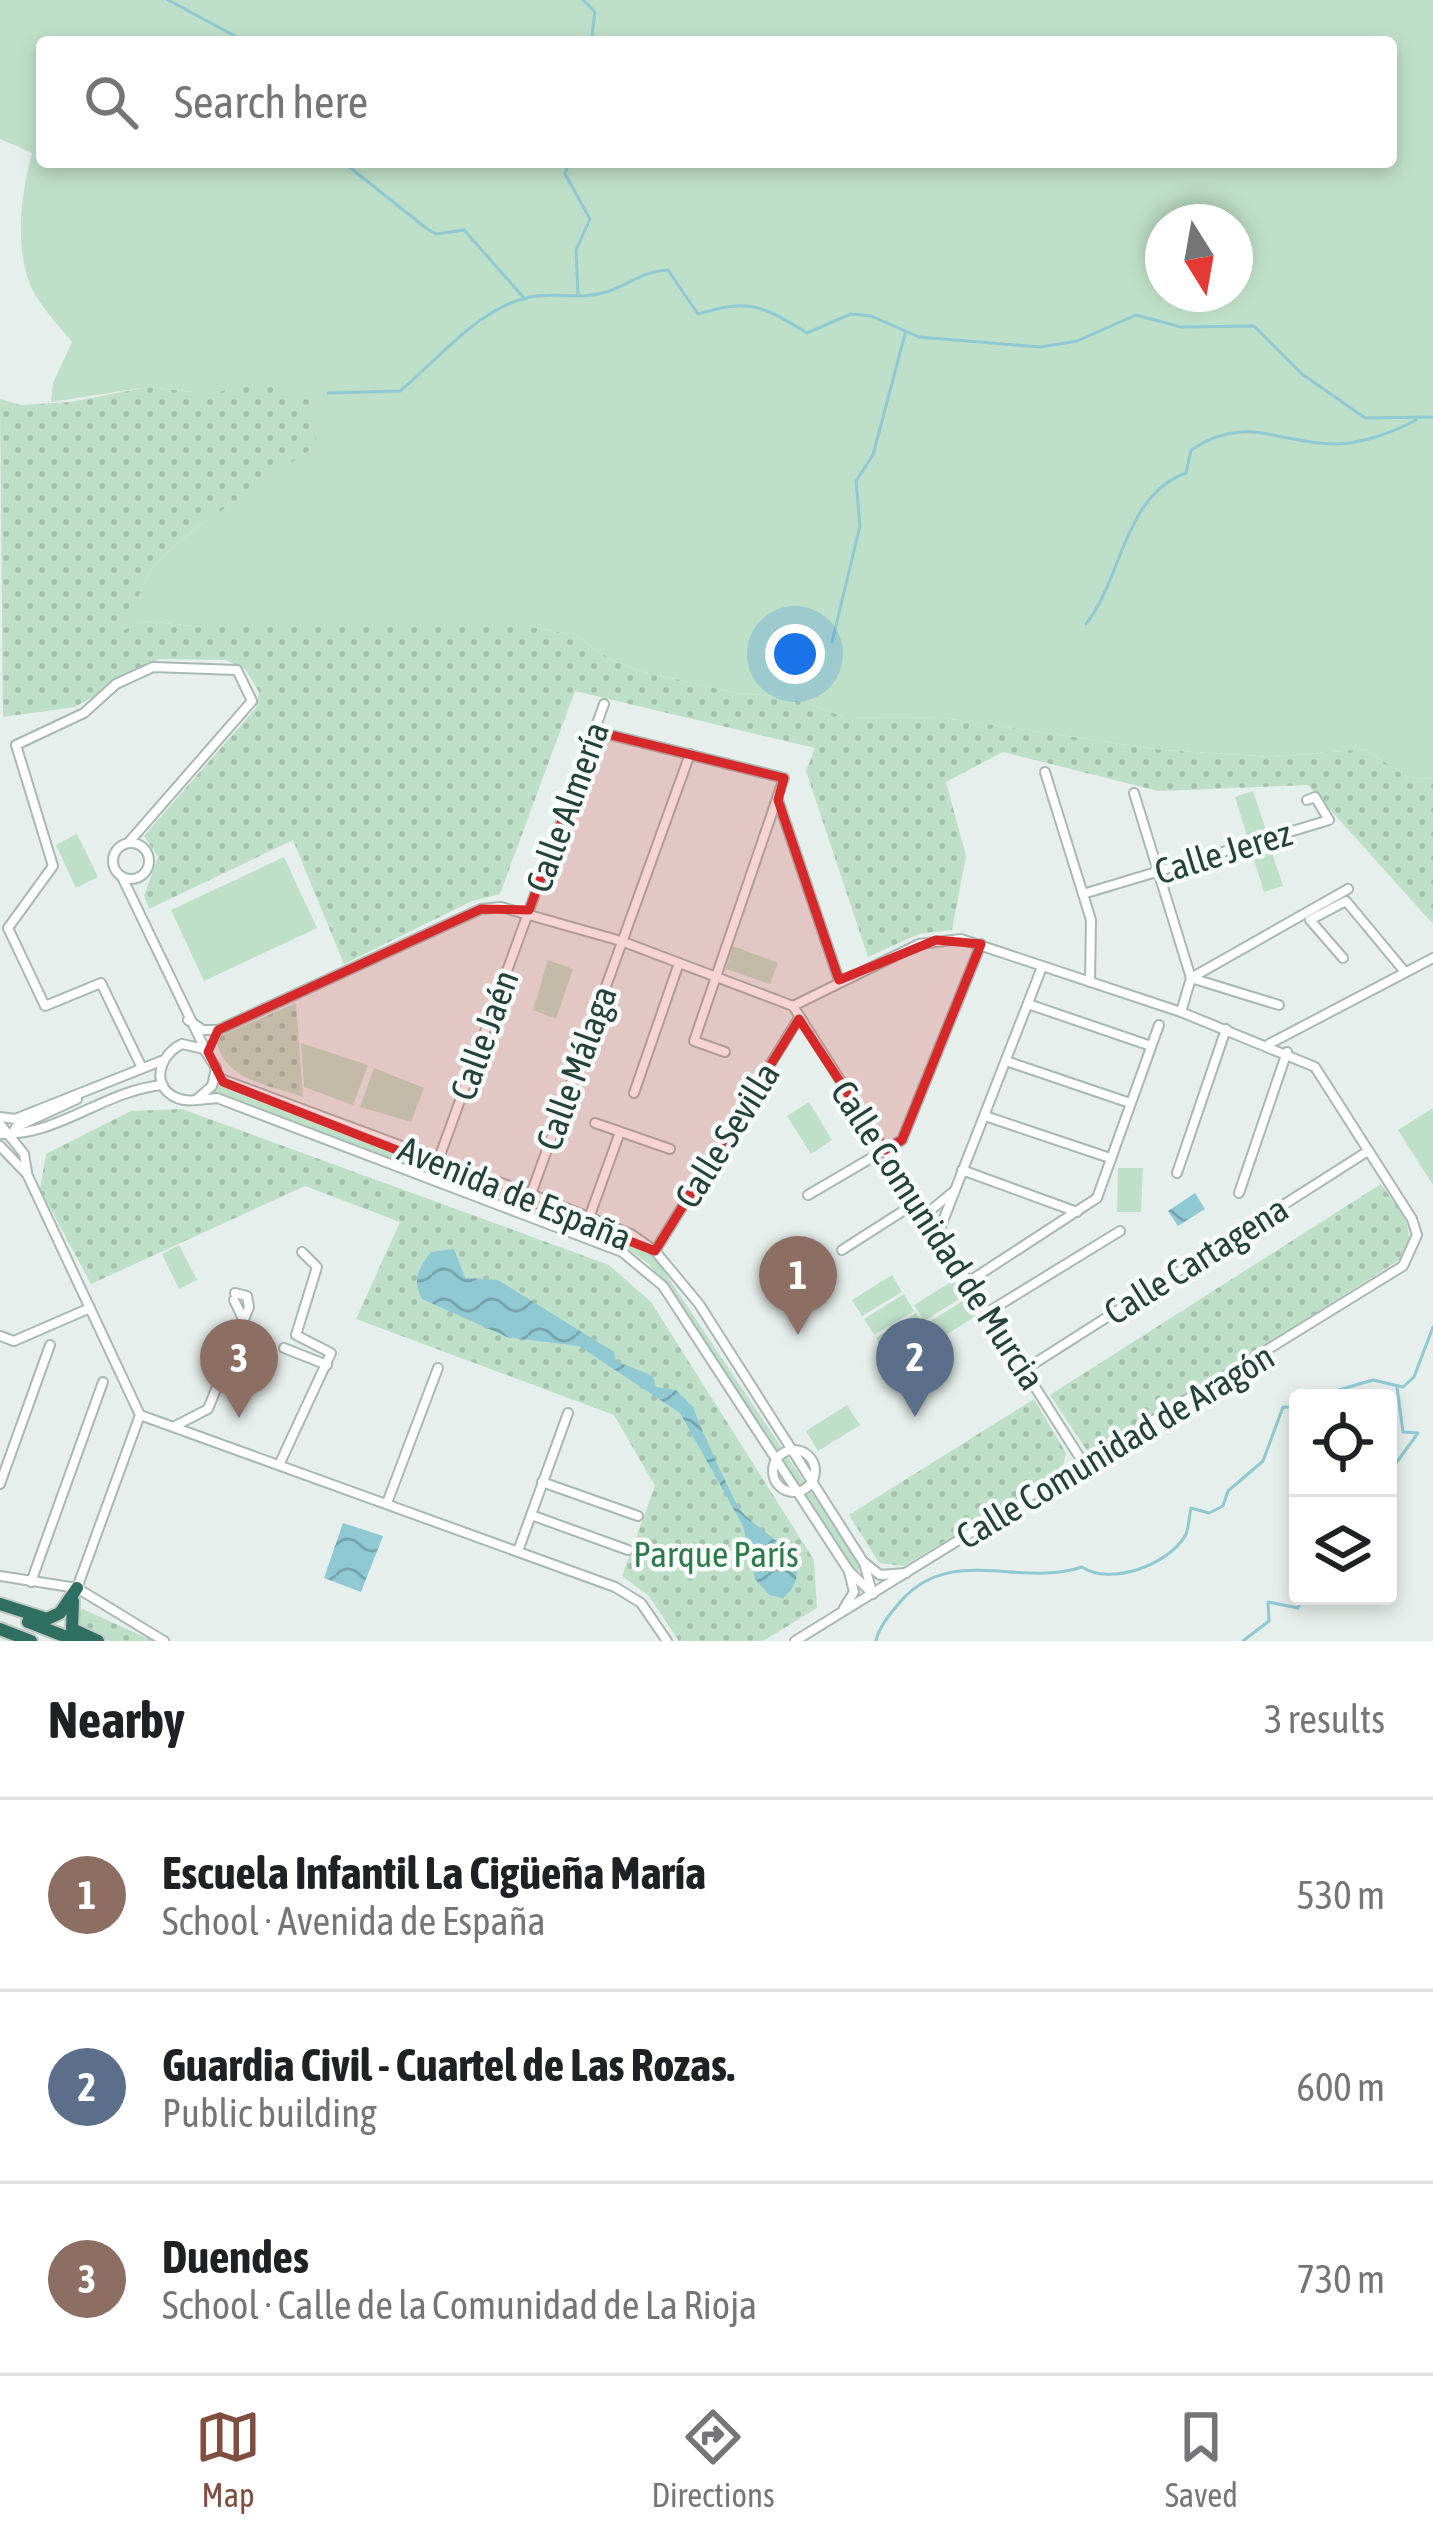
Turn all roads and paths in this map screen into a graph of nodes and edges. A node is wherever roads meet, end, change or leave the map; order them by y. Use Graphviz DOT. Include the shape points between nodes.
graph roads {
  1 [pos="604,704"];
  2 [pos="595,731"];
  3 [pos="690,754"];
  4 [pos="1045,772"];
  5 [pos="1134,793"];
  6 [pos="778,800"];
  7 [pos="1307,800"];
  8 [pos="129,842"];
  9 [pos="146,871"];
  10 [pos="1159,871"];
  11 [pos="122,877"];
  12 [pos="1348,890"];
  13 [pos="1082,894"];
  14 [pos="133,901"];
  15 [pos="529,910"];
  16 [pos="621,941"];
  17 [pos="981,944"];
  18 [pos="1343,958"];
  19 [pos="1433,958"];
  20 [pos="679,963"];
  21 [pos="1042,967"];
  22 [pos="1406,972"];
  23 [pos="714,976"];
  24 [pos="1191,978"];
  25 [pos="839,980"];
  26 [pos="1090,982"];
  27 [pos="1028,1004"];
  28 [pos="1279,1005"];
  29 [pos="793,1006"];
  30 [pos="1180,1012"];
  31 [pos="800,1018"];
  32 [pos="188,1020"];
  33 [pos="1159,1025"];
  34 [pos="1226,1029"];
  35 [pos="218,1030"];
  36 [pos="182,1044"];
  37 [pos="1268,1044"];
  38 [pos="1151,1046"];
  39 [pos="206,1050"];
  40 [pos="725,1052"];
  41 [pos="1287,1052"];
  42 [pos="162,1060"];
  43 [pos="1006,1060"];
  44 [pos="142,1068"];
  45 [pos="216,1077"];
  46 [pos="163,1085"];
  47 [pos="87,1091"];
  48 [pos="634,1094"];
  49 [pos="197,1099"];
  50 [pos="1130,1103"];
  51 [pos="985,1116"];
  52 [pos="0,1120"];
  53 [pos="595,1123"];
  54 [pos="620,1132"];
  55 [pos="33,1133"];
  56 [pos="0,1134"];
  57 [pos="12,1134"];
  58 [pos="0,1146"];
  59 [pos="670,1149"];
  60 [pos="885,1150"];
  61 [pos="1369,1151"];
  62 [pos="19,1155"];
  63 [pos="1110,1158"];
  64 [pos="438,1161"];
  65 [pos="962,1170"];
  66 [pos="1177,1173"];
  67 [pos="955,1190"];
  68 [pos="1239,1193"];
  69 [pos="530,1194"];
  70 [pos="808,1195"];
  71 [pos="917,1202"];
  72 [pos="1078,1212"];
  73 [pos="926,1214"];
  74 [pos="589,1218"];
  75 [pos="1120,1232"];
  76 [pos="938,1234"];
  77 [pos="842,1250"];
  78 [pos="656,1251"];
  79 [pos="302,1252"];
  80 [pos="968,1282"];
  81 [pos="235,1297"];
  82 [pos="90,1308"];
  83 [pos="988,1313"];
  84 [pos="0,1336"];
  85 [pos="50,1345"];
  86 [pos="284,1348"];
  87 [pos="328,1365"];
  88 [pos="438,1368"];
  89 [pos="1024,1370"];
  90 [pos="103,1382"];
  91 [pos="568,1413"];
  92 [pos="140,1415"];
  93 [pos="174,1427"];
  94 [pos="790,1450"];
  95 [pos="776,1460"];
  96 [pos="279,1465"];
  97 [pos="1084,1465"];
  98 [pos="542,1482"];
  99 [pos="812,1483"];
  100 [pos="0,1484"];
  101 [pos="797,1492"];
  102 [pos="387,1503"];
  103 [pos="531,1515"];
  104 [pos="638,1516"];
  105 [pos="628,1550"];
  106 [pos="518,1551"];
  107 [pos="864,1563"];
  108 [pos="849,1571"];
  109 [pos="908,1573"];
  110 [pos="0,1576"];
  111 [pos="31,1582"];
  112 [pos="77,1588"];
  113 [pos="873,1594"];
  114 [pos="0,1608"];
  115 [pos="841,1614"];
  116 [pos="0,1632"];
  117 [pos="30,1641"];
  118 [pos="77,1641"];
  119 [pos="98,1641"];
  120 [pos="164,1641"];
  121 [pos="667,1641"];
  122 [pos="795,1641"];
  1 -- 2 [label="street, Calle Almería"];
  2 -- 3 [label="street"];
  2 -- 15 [label="street, Calle Almería"];
  3 -- 6 [label="street" via="784,778"];
  3 -- 16 [label="street, Calle Málaga"];
  4 -- 13 [label="street"];
  5 -- 10 [label="street"];
  6 -- 23 [label="street"];
  6 -- 25 [label="street"];
  7 -- 10 [label="street, Calle Jerez" via="1316,797 1329,820"];
  8 -- 9 [label="street" via="148,853"];
  8 -- 11 [label="street" via="114,853"];
  8 -- 44 [label="street" via="252,701 237,670 154,667 16,746 53,866 8,928 45,1006 101,983"];
  9 -- 11 [label="street"];
  9 -- 14 [label="street"];
  10 -- 13 [label="street, Calle Jerez"];
  10 -- 24 [label="street"];
  11 -- 14 [label="street"];
  12 -- 24 [label="street"];
  13 -- 26 [label="street" via="1091,920"];
  14 -- 32 [label="street"];
  15 -- 16 [label="street"];
  15 -- 35 [label="street" via="481,909"];
  15 -- 64 [label="street, Calle Jaén"];
  16 -- 20 [label="street"];
  16 -- 69 [label="street, Calle Málaga"];
  17 -- 21 [label="street"];
  17 -- 25 [label="street" via="935,940"];
  17 -- 60 [label="street" via="902,1140"];
  18 -- 22 [label="street" via="1310,920 1346,901"];
  19 -- 22 [label="street"];
  20 -- 23 [label="street"];
  20 -- 48 [label="street"];
  21 -- 26 [label="street"];
  21 -- 27 [label="street"];
  22 -- 37 [label="street"];
  23 -- 29 [label="street"];
  23 -- 40 [label="street" via="694,1041"];
  24 -- 28 [label="street"];
  24 -- 30 [label="street"];
  25 -- 29 [label="street"];
  26 -- 30 [label="street"];
  27 -- 38 [label="street"];
  27 -- 43 [label="street"];
  29 -- 31 [label="street, Calle Comunidad de Murcia"];
  30 -- 34 [label="street"];
  31 -- 60 [label="street, Calle Comunidad de Murcia"];
  31 -- 78 [label="street, Calle Sevilla"];
  32 -- 35 [label="street"];
  32 -- 36 [label="street"];
  32 -- 39 [label="street"];
  33 -- 38 [label="street"];
  34 -- 37 [label="street"];
  34 -- 66 [label="street"];
  35 -- 39 [label="street"];
  36 -- 39 [label="street"];
  36 -- 42 [label="street"];
  37 -- 41 [label="street"];
  38 -- 50 [label="street"];
  39 -- 45 [label="street"];
  41 -- 61 [label="street" via="1316,1067"];
  41 -- 68 [label="street"];
  42 -- 44 [label="street"];
  42 -- 46 [label="street"];
  43 -- 50 [label="street"];
  43 -- 51 [label="street"];
  44 -- 47 [label="street"];
  45 -- 49 [label="street"];
  45 -- 64 [label="street, Avenida de España"];
  46 -- 49 [label="street" via="178,1098"];
  46 -- 55 [label="street"];
  47 -- 52 [label="street"];
  47 -- 57 [label="street"];
  49 -- 95 [label="street, Avenida de España" via="217,1098 622,1252 663,1286"];
  50 -- 63 [label="street"];
  51 -- 63 [label="street"];
  51 -- 65 [label="street"];
  52 -- 57 [label="street"];
  53 -- 54 [label="street"];
  54 -- 59 [label="street"];
  54 -- 74 [label="street"];
  55 -- 57 [label="street"];
  55 -- 62 [label="street"];
  56 -- 57 [label="street"];
  57 -- 62 [label="street"];
  58 -- 62 [label="street"];
  60 -- 70 [label="street"];
  60 -- 71 [label="street, Calle Comunidad de Murcia"];
  61 -- 89 [label="street, Calle Cartagena"];
  61 -- 97 [label="street, Calle Comunidad de Aragón" via="1417,1235 1403,1267"];
  62 -- 82 [label="street"];
  63 -- 72 [label="street" via="1097,1198"];
  64 -- 69 [label="street, Avenida de España"];
  65 -- 67 [label="street"];
  65 -- 72 [label="street"];
  67 -- 73 [label="street"];
  67 -- 76 [label="street"];
  69 -- 74 [label="street, Avenida de España"];
  71 -- 73 [label="street, Calle Comunidad de Murcia"];
  71 -- 77 [label="street"];
  72 -- 80 [label="street"];
  73 -- 76 [label="street, Calle Comunidad de Murcia"];
  74 -- 78 [label="street, Avenida de España"];
  75 -- 83 [label="street"];
  76 -- 80 [label="street, Calle Comunidad de Murcia"];
  78 -- 94 [label="street, Avenida de España" via="699,1304"];
  79 -- 87 [label="street" via="317,1267 296,1335 327,1347"];
  80 -- 83 [label="street, Calle Comunidad de Murcia"];
  81 -- 93 [label="street" via="249,1301 208,1409"];
  82 -- 84 [label="street" via="14,1341"];
  82 -- 92 [label="street"];
  83 -- 89 [label="street, Calle Comunidad de Murcia"];
  85 -- 100 [label="street"];
  86 -- 87 [label="street"];
  87 -- 96 [label="street"];
  88 -- 102 [label="street"];
  89 -- 97 [label="street, Calle Comunidad de Murcia"];
  90 -- 111 [label="street"];
  91 -- 98 [label="street"];
  92 -- 93 [label="street"];
  92 -- 112 [label="street"];
  93 -- 96 [label="street"];
  94 -- 95 [label="street"];
  94 -- 99 [label="street, Avenida de España"];
  95 -- 101 [label="street, Avenida de España"];
  96 -- 102 [label="street"];
  97 -- 109 [label="street, Calle Comunidad de Aragón"];
  98 -- 103 [label="street"];
  98 -- 104 [label="street"];
  99 -- 101 [label="street"];
  99 -- 107 [label="street, Avenida de España"];
  101 -- 108 [label="street, Avenida de España"];
  102 -- 106 [label="street"];
  103 -- 105 [label="street"];
  103 -- 106 [label="street"];
  106 -- 121 [label="street" via="615,1587 641,1603"];
  107 -- 109 [label="street" via="880,1575"];
  107 -- 113 [label="street, Avenida de España"];
  108 -- 113 [label="street, Avenida de España"];
  108 -- 115 [label="street" via="854,1592"];
  109 -- 113 [label="street, Calle Comunidad de Aragón"];
  110 -- 111 [label="street"];
  111 -- 112 [label="street"];
  112 -- 114 [label="highway" via="47,1619"];
  112 -- 119 [label="highway" via="69,1623"];
  112 -- 120 [label="street"];
  113 -- 115 [label="street, Calle Comunidad de Aragón"];
  114 -- 118 [label="highway"];
  115 -- 122 [label="street, Calle Comunidad de Aragón"];
  116 -- 117 [label="highway"];
}
